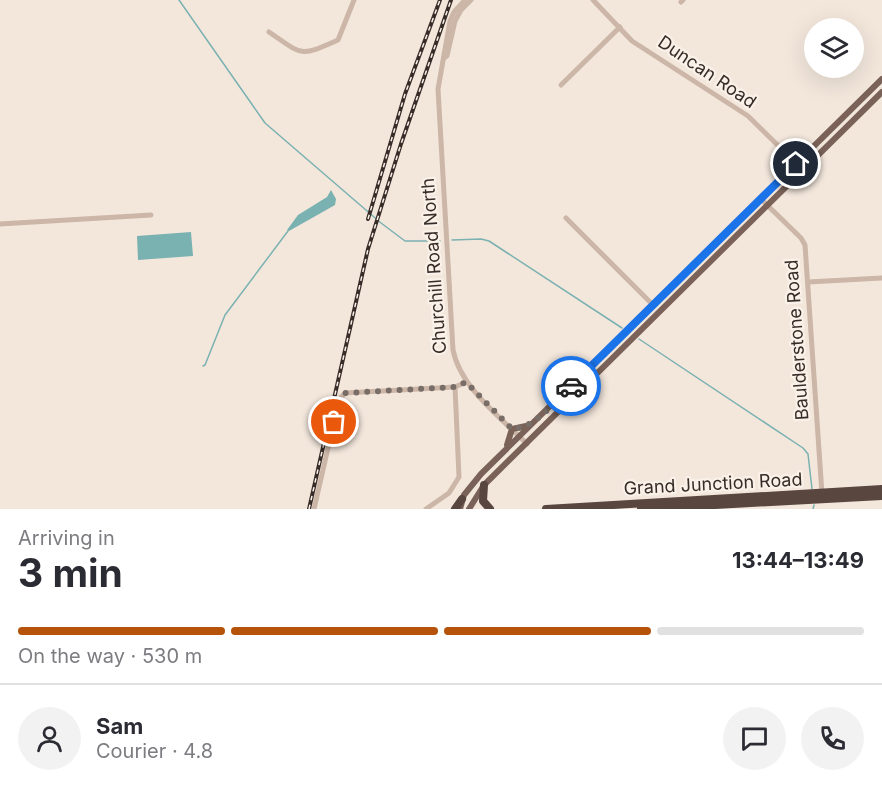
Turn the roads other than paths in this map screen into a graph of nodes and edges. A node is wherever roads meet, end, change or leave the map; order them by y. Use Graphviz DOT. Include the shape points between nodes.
graph roads {
  1 [pos="354,0"];
  2 [pos="465,0"];
  3 [pos="471,0"];
  4 [pos="593,0"];
  5 [pos="620,27"];
  6 [pos="269,32"];
  7 [pos="444,58"];
  8 [pos="882,79"];
  9 [pos="561,85"];
  10 [pos="882,93"];
  11 [pos="796,164"];
  12 [pos="803,170"];
  13 [pos="760,198"];
  14 [pos="767,205"];
  15 [pos="151,215"];
  16 [pos="566,218"];
  17 [pos="0,224"];
  18 [pos="882,278"];
  19 [pos="808,282"];
  20 [pos="653,305"];
  21 [pos="466,382"];
  22 [pos="455,387"];
  23 [pos="531,424"];
  24 [pos="512,429"];
  25 [pos="519,436"];
  26 [pos="527,444"];
  27 [pos="504,451"];
  28 [pos="484,485"];
  29 [pos="882,489"];
  30 [pos="822,496"];
  31 [pos="882,496"];
  32 [pos="462,499"];
  33 [pos="727,501"];
  34 [pos="606,507"];
  35 [pos="314,509"];
  36 [pos="426,509"];
  37 [pos="455,509"];
  38 [pos="460,509"];
  39 [pos="469,509"];
  40 [pos="490,509"];
  41 [pos="546,509"];
  42 [pos="640,509"];
  1 -- 6 [label="street" via="338,40 309,53 297,51"];
  2 -- 7 [label="street, Churchill Road North" via="451,17"];
  3 -- 7 [label="street, Churchill Road North" via="457,17"];
  4 -- 5 [label="street, Duncan Road"];
  5 -- 9 [label="street"];
  5 -- 11 [label="street, Duncan Road" via="636,43 748,116"];
  7 -- 21 [label="street, Churchill Road North" via="438,89 453,350"];
  8 -- 11 [label="main road"];
  10 -- 12 [label="main road"];
  11 -- 12 [label="street, Duncan Road"];
  11 -- 13 [label="main road"];
  12 -- 14 [label="main road"];
  13 -- 14 [label="street, Baulderstone Road"];
  13 -- 20 [label="main road"];
  14 -- 19 [label="street, Baulderstone Road" via="804,242"];
  14 -- 26 [label="main road"];
  15 -- 17 [label="street"];
  16 -- 20 [label="street"];
  18 -- 19 [label="street"];
  19 -- 30 [label="street, Baulderstone Road"];
  20 -- 23 [label="main road"];
  21 -- 22 [label="street"];
  21 -- 24 [label="street, Churchill Road North"];
  22 -- 35 [label="street" via="345,393 339,400"];
  22 -- 36 [label="street" via="459,477 449,493"];
  23 -- 24 [label="main road"];
  23 -- 25 [label="main road"];
  24 -- 25 [label="street, Churchill Road North"];
  24 -- 27 [label="main road"];
  25 -- 26 [label="street, Churchill Road North"];
  25 -- 27 [label="main road"];
  26 -- 28 [label="main road"];
  27 -- 32 [label="main road"];
  28 -- 39 [label="main road"];
  28 -- 40 [label="highway" via="483,501"];
  29 -- 30 [label="highway, Grand Junction Road"];
  30 -- 31 [label="highway, Grand Junction Road"];
  30 -- 33 [label="highway, Grand Junction Road"];
  32 -- 37 [label="highway"];
  32 -- 38 [label="main road"];
  33 -- 34 [label="highway, Grand Junction Road"];
  33 -- 42 [label="highway, Grand Junction Road"];
  34 -- 41 [label="highway, Grand Junction Road"];
}
